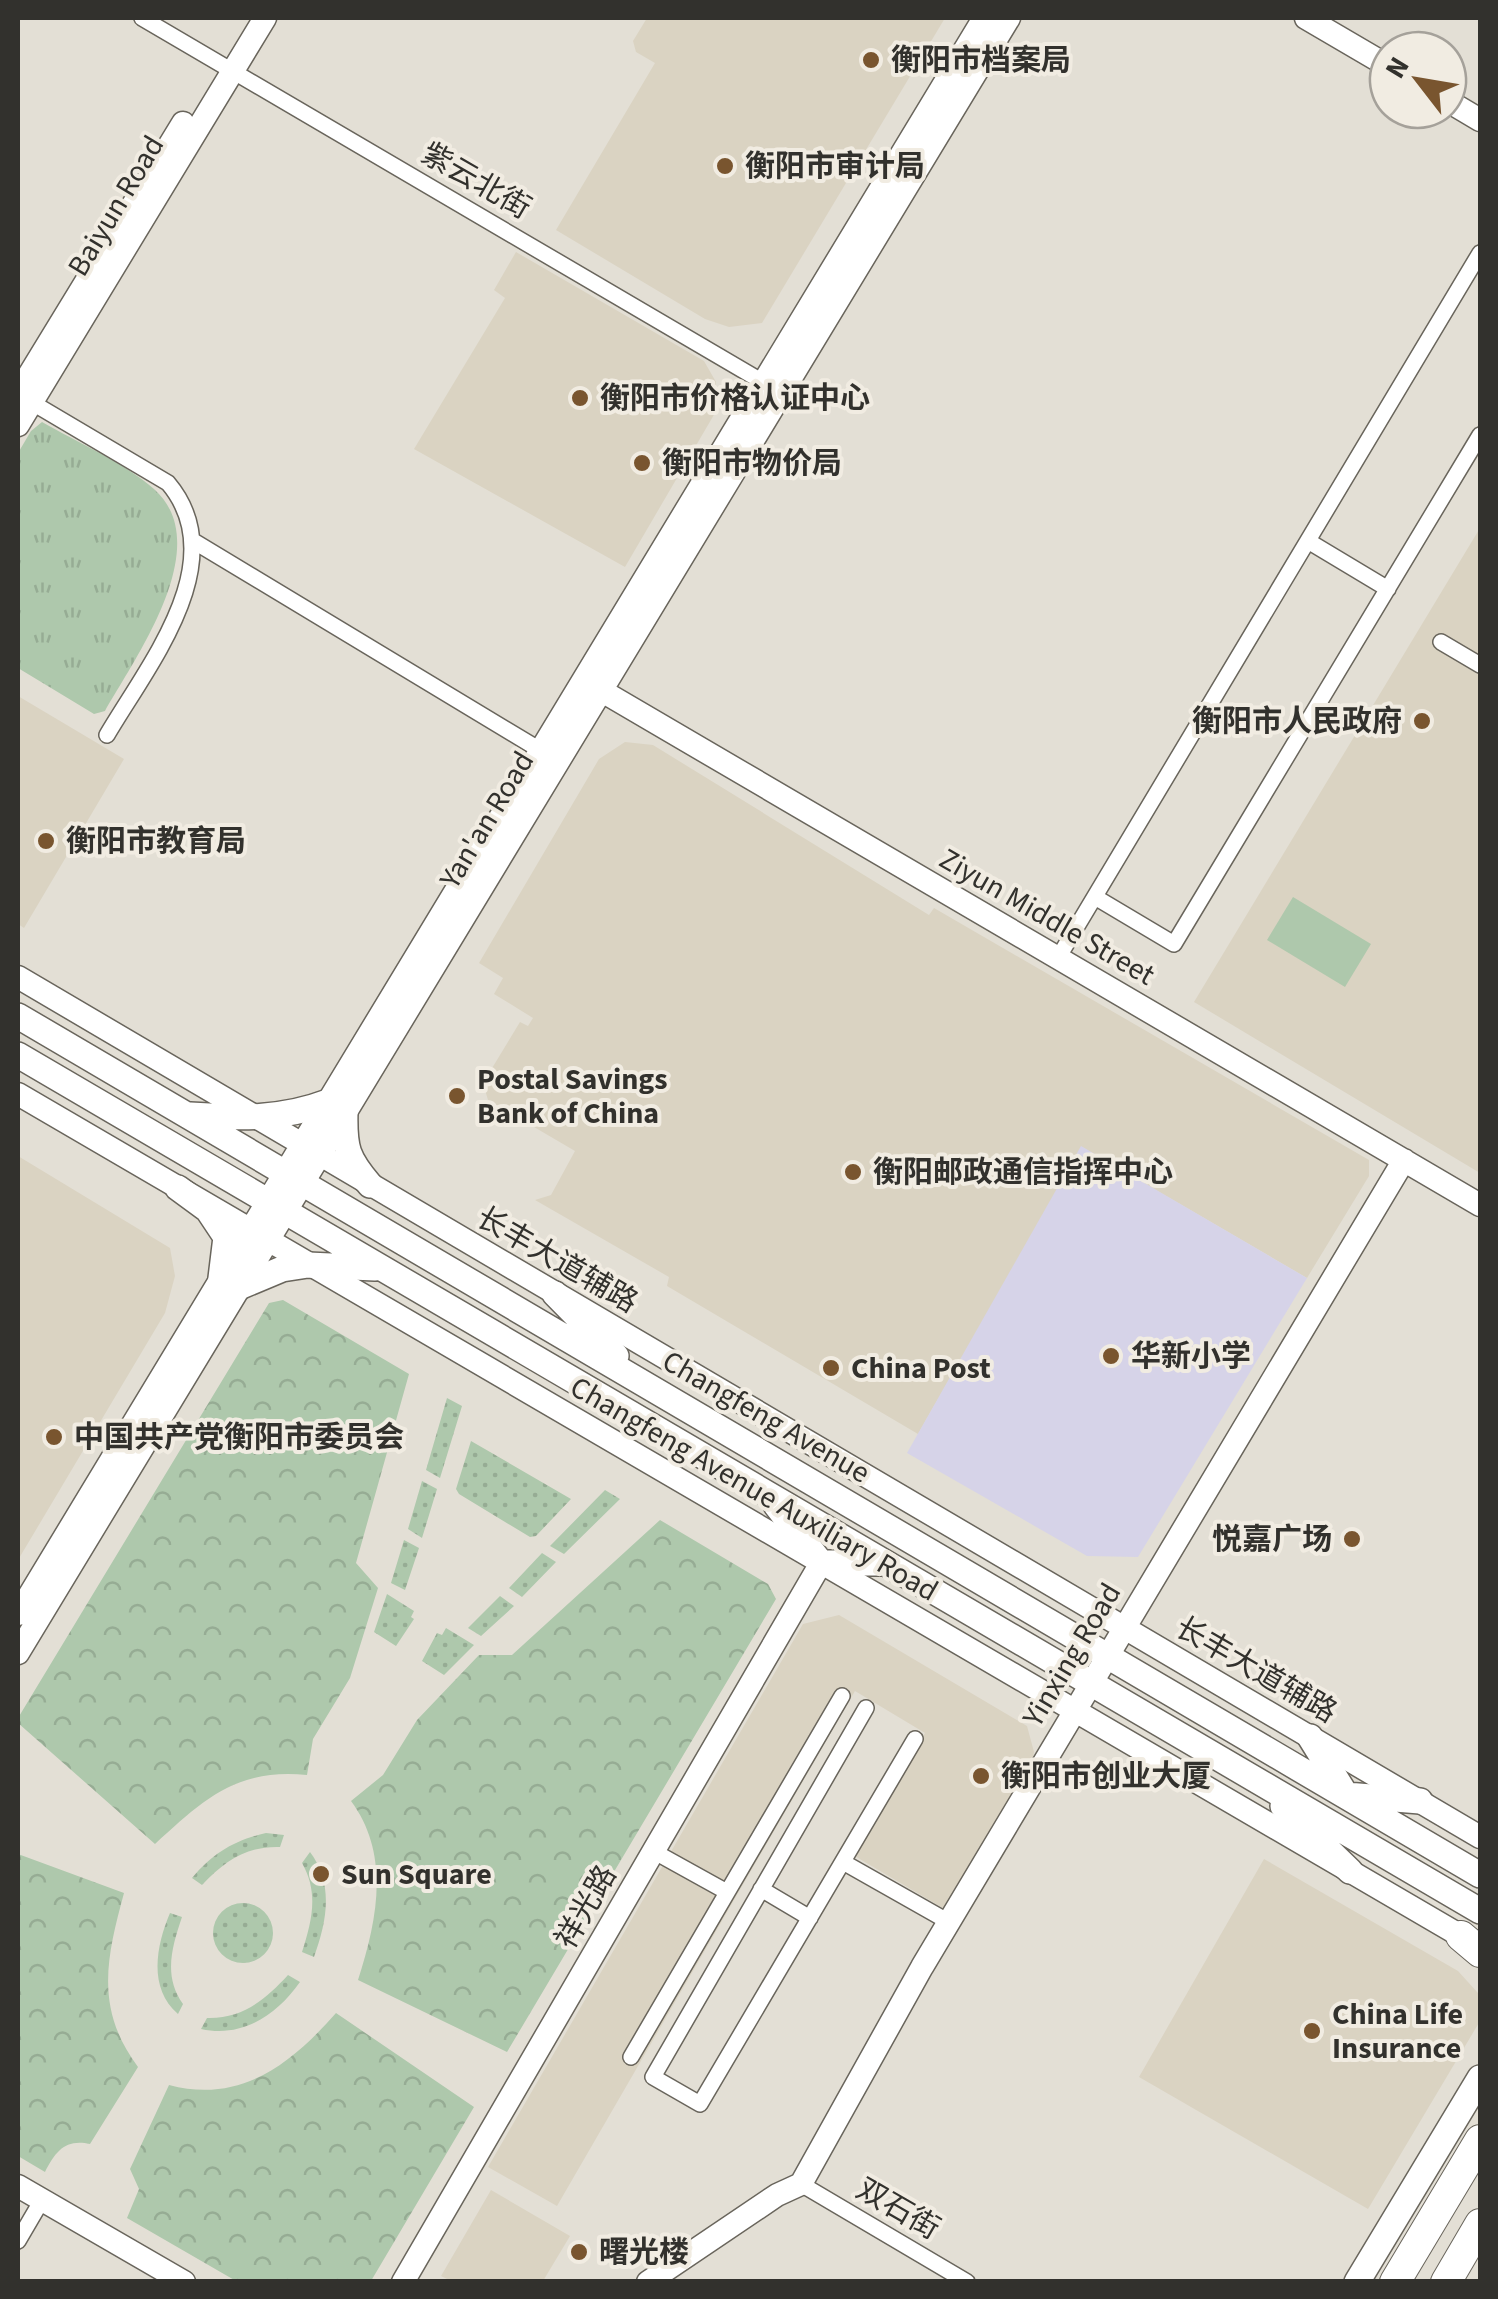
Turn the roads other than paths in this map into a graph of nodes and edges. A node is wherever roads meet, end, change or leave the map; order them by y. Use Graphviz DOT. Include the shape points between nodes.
graph roads {
  1 [pos="142,18"];
  2 [pos="248,18"];
  3 [pos="265,18"];
  4 [pos="984,18"];
  5 [pos="1009,18"];
  6 [pos="1306,18"];
  7 [pos="1334,18"];
  8 [pos="1368,38"];
  9 [pos="1368,54"];
  10 [pos="226,67"];
  11 [pos="1480,253"];
  12 [pos="772,387"];
  13 [pos="22,396"];
  14 [pos="18,425"];
  15 [pos="1480,435"];
  16 [pos="1308,541"];
  17 [pos="195,542"];
  18 [pos="1388,589"];
  19 [pos="1441,642"];
  20 [pos="1480,665"];
  21 [pos="592,686"];
  22 [pos="107,735"];
  23 [pos="540,750"];
  24 [pos="1095,898"];
  25 [pos="1058,958"];
  26 [pos="18,977"];
  27 [pos="18,1016"];
  28 [pos="18,1055"];
  29 [pos="18,1094"];
  30 [pos="336,1107"];
  31 [pos="187,1115"];
  32 [pos="260,1119"];
  33 [pos="311,1149"];
  34 [pos="1404,1160"];
  35 [pos="294,1178"];
  36 [pos="370,1185"];
  37 [pos="178,1188"];
  38 [pos="1480,1205"];
  39 [pos="276,1206"];
  40 [pos="259,1236"];
  41 [pos="308,1265"];
  42 [pos="382,1268"];
  43 [pos="230,1283"];
  44 [pos="554,1294"];
  45 [pos="592,1333"];
  46 [pos="566,1376"];
  47 [pos="767,1493"];
  48 [pos="820,1563"];
  49 [pos="887,1563"];
  50 [pos="18,1614"];
  51 [pos="1124,1628"];
  52 [pos="18,1653"];
  53 [pos="1107,1654"];
  54 [pos="1091,1682"];
  55 [pos="842,1696"];
  56 [pos="866,1708"];
  57 [pos="1074,1711"];
  58 [pos="1310,1737"];
  59 [pos="915,1739"];
  60 [pos="1254,1778"];
  61 [pos="1346,1795"];
  62 [pos="1420,1802"];
  63 [pos="1480,1837"];
  64 [pos="653,1851"];
  65 [pos="1453,1858"];
  66 [pos="1480,1861"];
  67 [pos="842,1862"];
  68 [pos="1350,1872"];
  69 [pos="1480,1875"];
  70 [pos="761,1889"];
  71 [pos="727,1892"];
  72 [pos="1480,1911"];
  73 [pos="810,1918"];
  74 [pos="949,1922"];
  75 [pos="1471,1944"];
  76 [pos="631,2057"];
  77 [pos="1480,2078"];
  78 [pos="1480,2140"];
  79 [pos="801,2184"];
  80 [pos="18,2186"];
  81 [pos="42,2200"];
  82 [pos="1480,2224"];
  83 [pos="18,2241"];
  84 [pos="184,2282"];
  85 [pos="403,2282"];
  86 [pos="648,2282"];
  87 [pos="968,2282"];
  88 [pos="1358,2282"];
  89 [pos="1395,2282"];
  90 [pos="1446,2282"];
  1 -- 10 [label="street, 紫云北街"];
  2 -- 10 [label="main road, Baiyun Road"];
  3 -- 10 [label="main road, Baiyun Road"];
  4 -- 12 [label="main road, Yan'an Road"];
  5 -- 12 [label="main road, Yan'an Road"];
  6 -- 9 [label="main road"];
  7 -- 8 [label="main road"];
  10 -- 12 [label="street, 紫云北街"];
  10 -- 13 [label="main road, Baiyun Road"];
  11 -- 16 [label="street"];
  12 -- 21 [label="main road, Yan'an Road"];
  13 -- 14 [label="main road, Baiyun Road"];
  13 -- 17 [label="street" via="168,483 180,497"];
  15 -- 18 [label="street"];
  16 -- 18 [label="street"];
  16 -- 24 [label="street"];
  17 -- 22 [label="street" via="189,584 174,620"];
  17 -- 23 [label="street"];
  18 -- 24 [label="street" via="1174,944"];
  19 -- 20 [label="street"];
  21 -- 23 [label="main road, Yan'an Road"];
  21 -- 25 [label="main road, Ziyun Middle Street"];
  21 -- 30 [label="main road, Yan'an Road"];
  23 -- 30 [label="main road, Yan'an Road"];
  24 -- 25 [label="street"];
  25 -- 34 [label="main road, Ziyun Middle Street"];
  26 -- 32 [label="main road, 长丰大道辅路"];
  27 -- 31 [label="main road, Changfeng Avenue"];
  28 -- 39 [label="main road"];
  29 -- 37 [label="main road, Changfeng Avenue Auxiliary Road"];
  30 -- 32 [label="main road"];
  30 -- 33 [label="main road, Yan'an Road"];
  30 -- 36 [label="main road" via="351,1162"];
  31 -- 32 [label="main road"];
  31 -- 35 [label="main road, Changfeng Avenue"];
  32 -- 33 [label="main road, 长丰大道辅路"];
  33 -- 35 [label="main road, Yan'an Road"];
  33 -- 36 [label="main road, 长丰大道辅路"];
  34 -- 38 [label="main road, Ziyun Middle Street"];
  34 -- 51 [label="main road, Yinxing Road"];
  35 -- 39 [label="main road, Yan'an Road"];
  35 -- 45 [label="main road, Changfeng Avenue"];
  36 -- 44 [label="main road, 长丰大道辅路"];
  37 -- 40 [label="main road, Changfeng Avenue Auxiliary Road"];
  37 -- 43 [label="main road" via="208,1210 226,1237"];
  39 -- 40 [label="main road, Yan'an Road"];
  39 -- 42 [label="main road"];
  40 -- 41 [label="main road, Changfeng Avenue Auxiliary Road"];
  40 -- 43 [label="main road, Yan'an Road"];
  41 -- 42 [label="main road"];
  41 -- 43 [label="main road"];
  41 -- 48 [label="main road, Changfeng Avenue Auxiliary Road"];
  42 -- 46 [label="main road"];
  43 -- 50 [label="main road, Yan'an Road"];
  43 -- 52 [label="main road, Yan'an Road"];
  44 -- 45 [label="main road"];
  45 -- 46 [label="main road"];
  45 -- 51 [label="main road, 长丰大道辅路"];
  45 -- 53 [label="main road, Changfeng Avenue" via="641,1381"];
  46 -- 47 [label="main road"];
  47 -- 48 [label="main road"];
  47 -- 49 [label="main road"];
  48 -- 49 [label="main road"];
  48 -- 57 [label="main road, Changfeng Avenue Auxiliary Road"];
  48 -- 64 [label="main road, 祥光路"];
  49 -- 54 [label="main road"];
  51 -- 53 [label="main road, Yinxing Road"];
  51 -- 58 [label="main road, 长丰大道辅路"];
  53 -- 54 [label="main road, Yinxing Road"];
  53 -- 61 [label="main road, Changfeng Avenue"];
  54 -- 57 [label="main road, Yinxing Road"];
  54 -- 60 [label="main road"];
  55 -- 71 [label="street"];
  56 -- 70 [label="street"];
  57 -- 68 [label="main road, Changfeng Avenue Auxiliary Road"];
  57 -- 74 [label="main road, Yinxing Road"];
  58 -- 61 [label="main road"];
  58 -- 62 [label="main road, 长丰大道辅路"];
  59 -- 67 [label="street"];
  60 -- 68 [label="main road"];
  60 -- 72 [label="main road"];
  61 -- 62 [label="main road"];
  61 -- 65 [label="main road, Changfeng Avenue"];
  62 -- 63 [label="main road, 长丰大道辅路"];
  64 -- 71 [label="street"];
  64 -- 85 [label="main road, 祥光路"];
  65 -- 66 [label="main road"];
  65 -- 69 [label="main road, Changfeng Avenue"];
  67 -- 73 [label="street"];
  67 -- 74 [label="street"];
  68 -- 75 [label="main road, Changfeng Avenue Auxiliary Road"];
  70 -- 73 [label="street"];
  70 -- 73 [label="street" via="653,2077 700,2104"];
  71 -- 76 [label="street"];
  74 -- 79 [label="main road, Yinxing Road"];
  77 -- 88 [label="main road"];
  78 -- 89 [label="highway"];
  79 -- 86 [label="main road"];
  79 -- 87 [label="street, 双石街"];
  80 -- 81 [label="main road"];
  81 -- 83 [label="street"];
  81 -- 84 [label="main road"];
  82 -- 90 [label="highway"];
}
